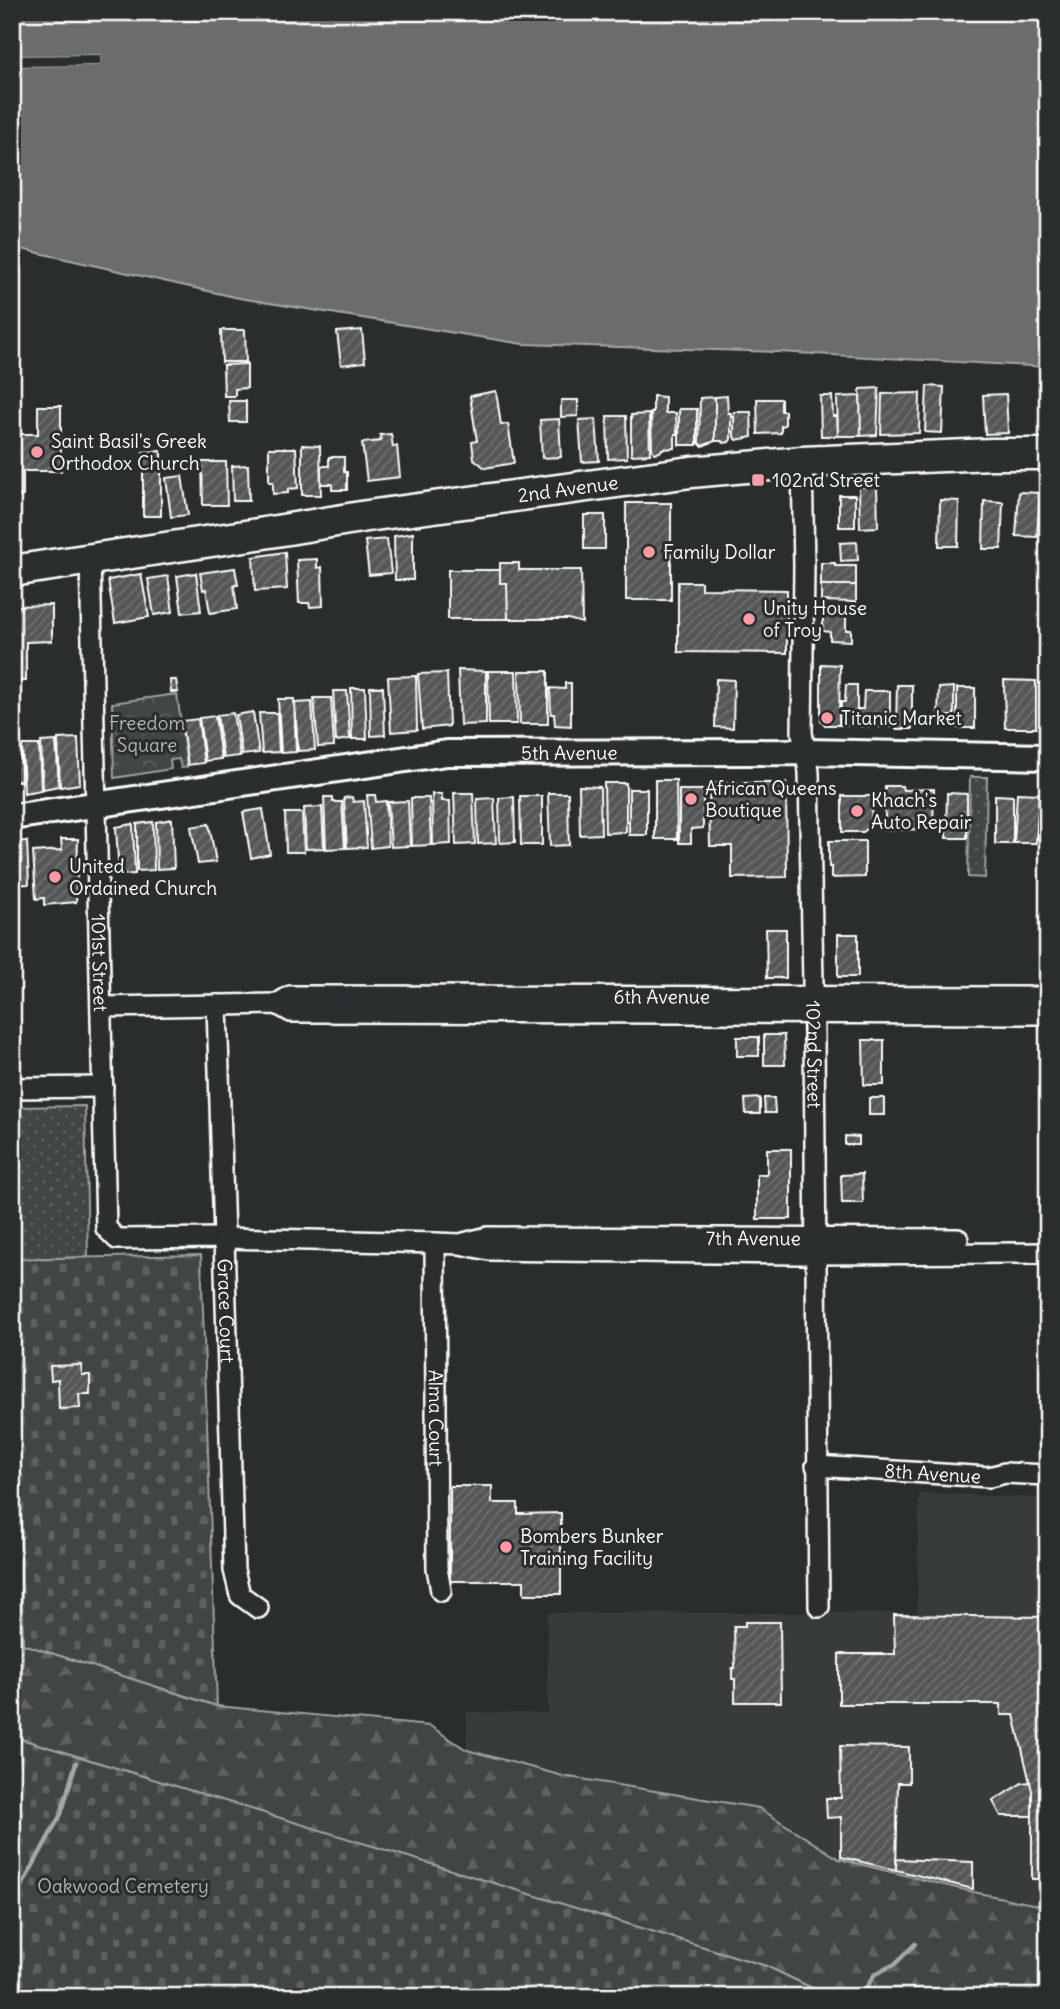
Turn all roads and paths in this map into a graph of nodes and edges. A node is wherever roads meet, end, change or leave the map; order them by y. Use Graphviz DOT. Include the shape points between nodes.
graph roads {
  1 [pos="1048,453"];
  2 [pos="802,462"];
  3 [pos="90,559"];
  4 [pos="12,571"];
  5 [pos="806,752"];
  6 [pos="1048,757"];
  7 [pos="95,804"];
  8 [pos="12,817"];
  9 [pos="1048,997"];
  10 [pos="217,1005"];
  11 [pos="814,1005"];
  12 [pos="101,1007"];
  13 [pos="1048,1014"];
  14 [pos="103,1087"];
  15 [pos="12,1088"];
  16 [pos="117,1238"];
  17 [pos="224,1238"];
  18 [pos="1048,1240"];
  19 [pos="435,1243"];
  20 [pos="816,1246"];
  21 [pos="1048,1253"];
  22 [pos="816,1466"];
  23 [pos="1048,1475"];
  24 [pos="441,1591"];
  25 [pos="818,1607"];
  26 [pos="258,1608"];
  1 -- 2 [label="main road, 2nd Avenue"];
  2 -- 3 [label="main road, 2nd Avenue" via="593,484"];
  2 -- 5 [label="street, 102nd Street"];
  3 -- 4 [label="main road, 2nd Avenue"];
  3 -- 7 [label="street, 101st Street"];
  5 -- 6 [label="street, 5th Avenue"];
  5 -- 7 [label="street, 5th Avenue" via="447,753"];
  5 -- 11 [label="street, 102nd Street"];
  7 -- 8 [label="street"];
  7 -- 12 [label="street, 101st Street"];
  9 -- 11 [label="street, 6th Avenue"];
  10 -- 11 [label="street, 6th Avenue" via="277,1004 291,1012"];
  10 -- 12 [label="street, 6th Avenue"];
  10 -- 17 [label="street, Grace Court"];
  11 -- 13 [label="street, 6th Avenue"];
  11 -- 20 [label="street, 102nd Street"];
  12 -- 14 [label="street, 101st Street"];
  14 -- 15 [label="street"];
  14 -- 16 [label="street, 101st Street" via="106,1228"];
  16 -- 17 [label="street, 7th Avenue"];
  17 -- 19 [label="street, 7th Avenue"];
  17 -- 26 [label="street, Grace Court" via="234,1570 240,1595"];
  18 -- 20 [label="street, 7th Avenue"];
  19 -- 20 [label="street, 7th Avenue" via="460,1244 488,1237"];
  19 -- 24 [label="street, Alma Court" via="437,1568"];
  20 -- 21 [label="street, 7th Avenue"];
  20 -- 22 [label="street, 102nd Street"];
  22 -- 23 [label="street, 8th Avenue" via="989,1477"];
  22 -- 25 [label="street, 102nd Street"];
}
